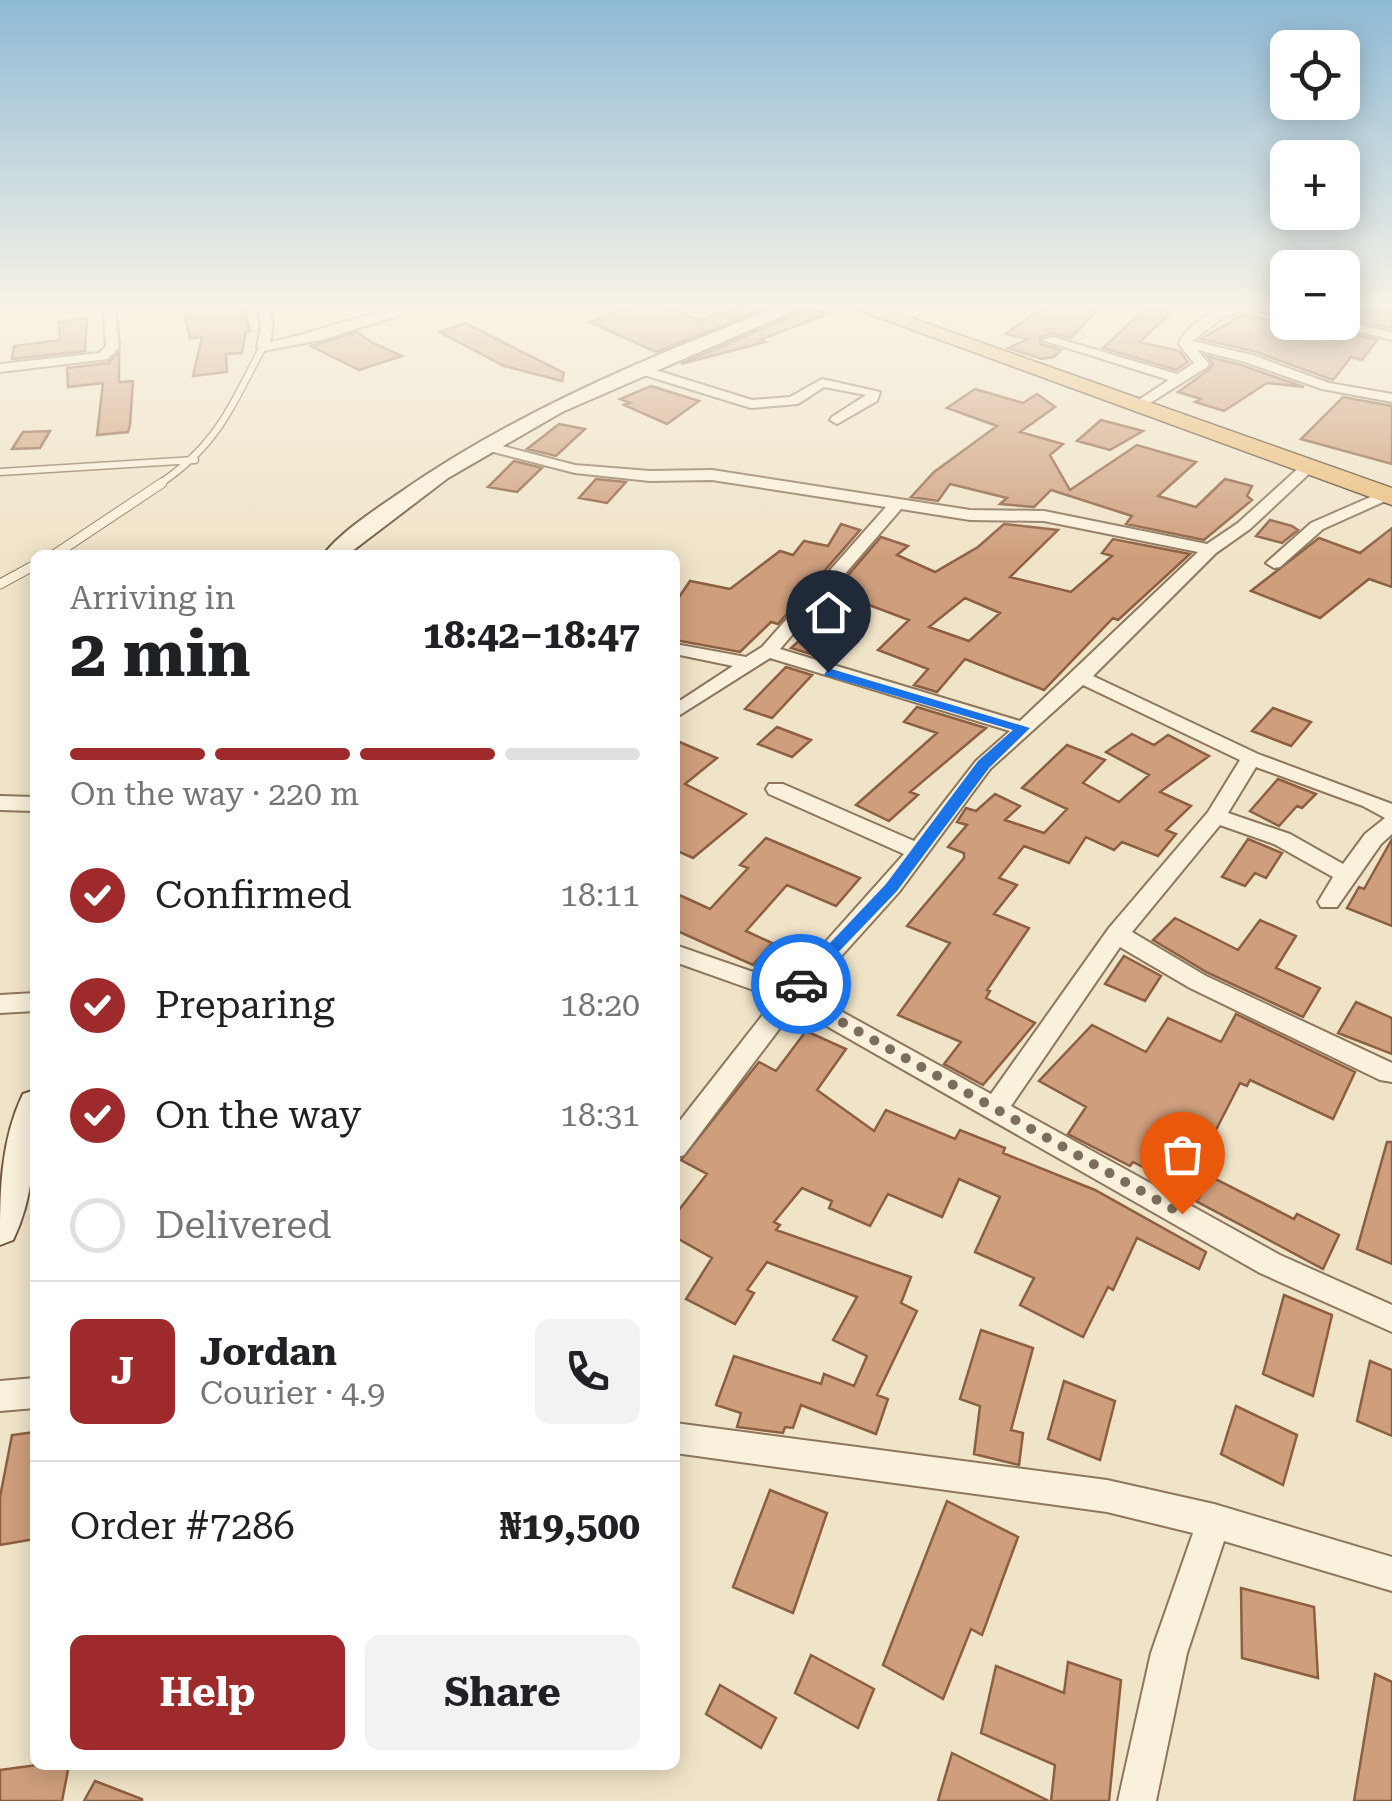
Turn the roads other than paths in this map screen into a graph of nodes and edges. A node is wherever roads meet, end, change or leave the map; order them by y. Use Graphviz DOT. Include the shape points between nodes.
graph roads {
  1 [pos="241,388"];
  2 [pos="594,388"];
  3 [pos="700,388"];
  4 [pos="814,388"];
  5 [pos="851,388"];
  6 [pos="1089,388"];
  7 [pos="1169,388"];
  8 [pos="1346,388"];
  9 [pos="1392,398"];
  10 [pos="1139,406"];
  11 [pos="837,420"];
  12 [pos="482,446"];
  13 [pos="196,460"];
  14 [pos="1308,467"];
  15 [pos="0,472"];
  16 [pos="1389,496"];
  17 [pos="898,504"];
  18 [pos="61,550"];
  19 [pos="340,550"];
  20 [pos="1210,550"];
  21 [pos="1274,563"];
  22 [pos="30,568"];
  23 [pos="0,584"];
  24 [pos="680,650"];
  25 [pos="768,651"];
  26 [pos="750,662"];
  27 [pos="1082,677"];
  28 [pos="680,709"];
  29 [pos="1022,728"];
  30 [pos="1251,758"];
  31 [pos="776,789"];
  32 [pos="0,803"];
  33 [pos="30,804"];
  34 [pos="1392,814"];
  35 [pos="1216,816"];
  36 [pos="1392,823"];
  37 [pos="917,851"];
  38 [pos="1346,876"];
  39 [pos="1329,902"];
  40 [pos="1116,934"];
  41 [pos="680,955"];
  42 [pos="792,994"];
  43 [pos="30,1002"];
  44 [pos="0,1004"];
  45 [pos="1390,1073"];
  46 [pos="997,1106"];
  47 [pos="680,1140"];
  48 [pos="30,1141"];
  49 [pos="26,1170"];
  50 [pos="0,1229"];
  51 [pos="1392,1319"];
  52 [pos="30,1393"];
  53 [pos="0,1396"];
  54 [pos="680,1439"];
  55 [pos="1214,1521"];
  56 [pos="1392,1574"];
  57 [pos="1137,1801"];
  1 -- 13 [label="lane"];
  2 -- 12 [label="main road"];
  3 -- 4 [label="street" via="751,404 793,401"];
  5 -- 11 [label="street" via="873,392 872,398"];
  6 -- 10 [label="highway"];
  7 -- 10 [label="street"];
  8 -- 9 [label="street"];
  10 -- 14 [label="highway"];
  12 -- 17 [label="street" via="575,469 712,475"];
  12 -- 19 [label="main road"];
  13 -- 15 [label="lane"];
  13 -- 18 [label="lane"];
  14 -- 16 [label="highway"];
  14 -- 20 [label="street"];
  16 -- 21 [label="street" via="1317,526"];
  17 -- 20 [label="street" via="970,515 1044,516"];
  17 -- 25 [label="street"];
  20 -- 27 [label="street"];
  22 -- 23 [label="lane"];
  24 -- 26 [label="street"];
  25 -- 26 [label="street"];
  25 -- 29 [label="street"];
  26 -- 28 [label="street"];
  27 -- 29 [label="street"];
  27 -- 30 [label="street"];
  29 -- 37 [label="street" via="984,764"];
  30 -- 34 [label="street"];
  30 -- 35 [label="street"];
  31 -- 37 [label="street"];
  32 -- 33 [label="street"];
  35 -- 38 [label="street" via="1282,839"];
  35 -- 40 [label="street"];
  36 -- 38 [label="street"];
  37 -- 42 [label="street"];
  38 -- 39 [label="street"];
  40 -- 45 [label="street" via="1198,982"];
  40 -- 46 [label="street"];
  41 -- 42 [label="street"];
  42 -- 46 [label="street"];
  42 -- 47 [label="street"];
  43 -- 44 [label="street"];
  46 -- 51 [label="street" via="1270,1264"];
  48 -- 49 [label="main road"];
  49 -- 50 [label="main road"];
  52 -- 53 [label="street"];
  54 -- 55 [label="street" via="1107,1496"];
  55 -- 56 [label="street"];
  55 -- 57 [label="street" via="1169,1653"];
}
